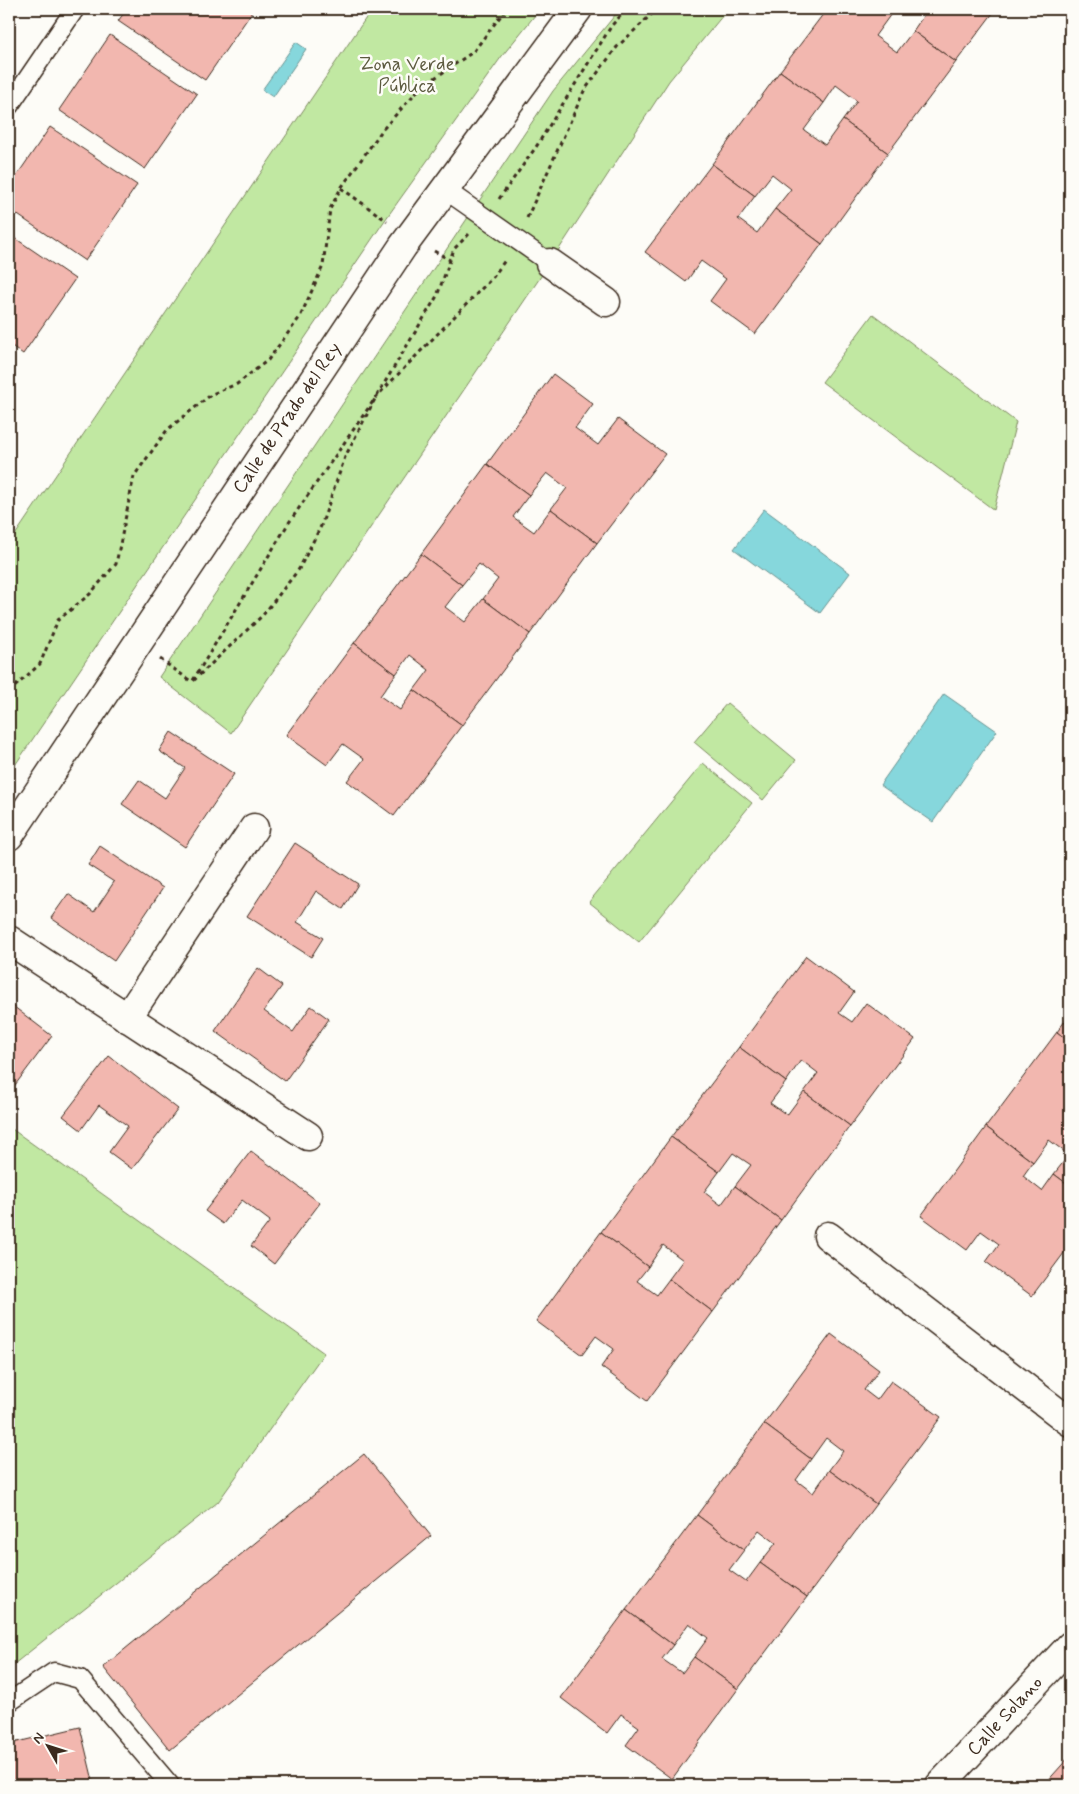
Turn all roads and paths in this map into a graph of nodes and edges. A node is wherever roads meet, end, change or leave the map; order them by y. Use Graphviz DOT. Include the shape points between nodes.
graph roads {
  1 [pos="75,9"];
  2 [pos="506,9"];
  3 [pos="578,9"];
  4 [pos="657,9"];
  5 [pos="9,106"];
  6 [pos="444,189"];
  7 [pos="519,242"];
  8 [pos="550,263"];
  9 [pos="606,302"];
  10 [pos="376,397"];
  11 [pos="138,642"];
  12 [pos="192,682"];
  13 [pos="9,692"];
  14 [pos="254,828"];
  15 [pos="9,836"];
  16 [pos="9,940"];
  17 [pos="127,1018"];
  18 [pos="308,1136"];
  19 [pos="828,1236"];
  20 [pos="1070,1422"];
  21 [pos="1070,1646"];
  22 [pos="9,1702"];
  23 [pos="170,1785"];
  24 [pos="940,1785"];
  1 -- 5 [label="lane"];
  2 -- 13 [label="path" via="473,52 420,88 383,129 340,188 330,209 323,266 300,317 268,360 237,384 212,394 167,430 134,476 116,564 90,594 58,620 40,664"];
  3 -- 6 [label="street, Calle de Prado del Rey"];
  4 -- 7 [label="path" via="617,46 584,91"];
  6 -- 7 [label="lane"];
  6 -- 11 [label="street, Calle de Prado del Rey"];
  7 -- 8 [label="lane"];
  7 -- 10 [label="path" via="493,277"];
  8 -- 9 [label="street"];
  10 -- 12 [label="path" via="288,524"];
  10 -- 12 [label="path" via="345,457 321,526 299,569 263,615"];
  11 -- 12 [label="path"];
  11 -- 15 [label="street, Calle de Prado del Rey"];
  14 -- 17 [label="street"];
  16 -- 17 [label="street"];
  17 -- 18 [label="street"];
  19 -- 20 [label="street"];
  21 -- 24 [label="street, Calle Solano"];
  22 -- 23 [label="lane" via="54,1672 80,1679"];
}
